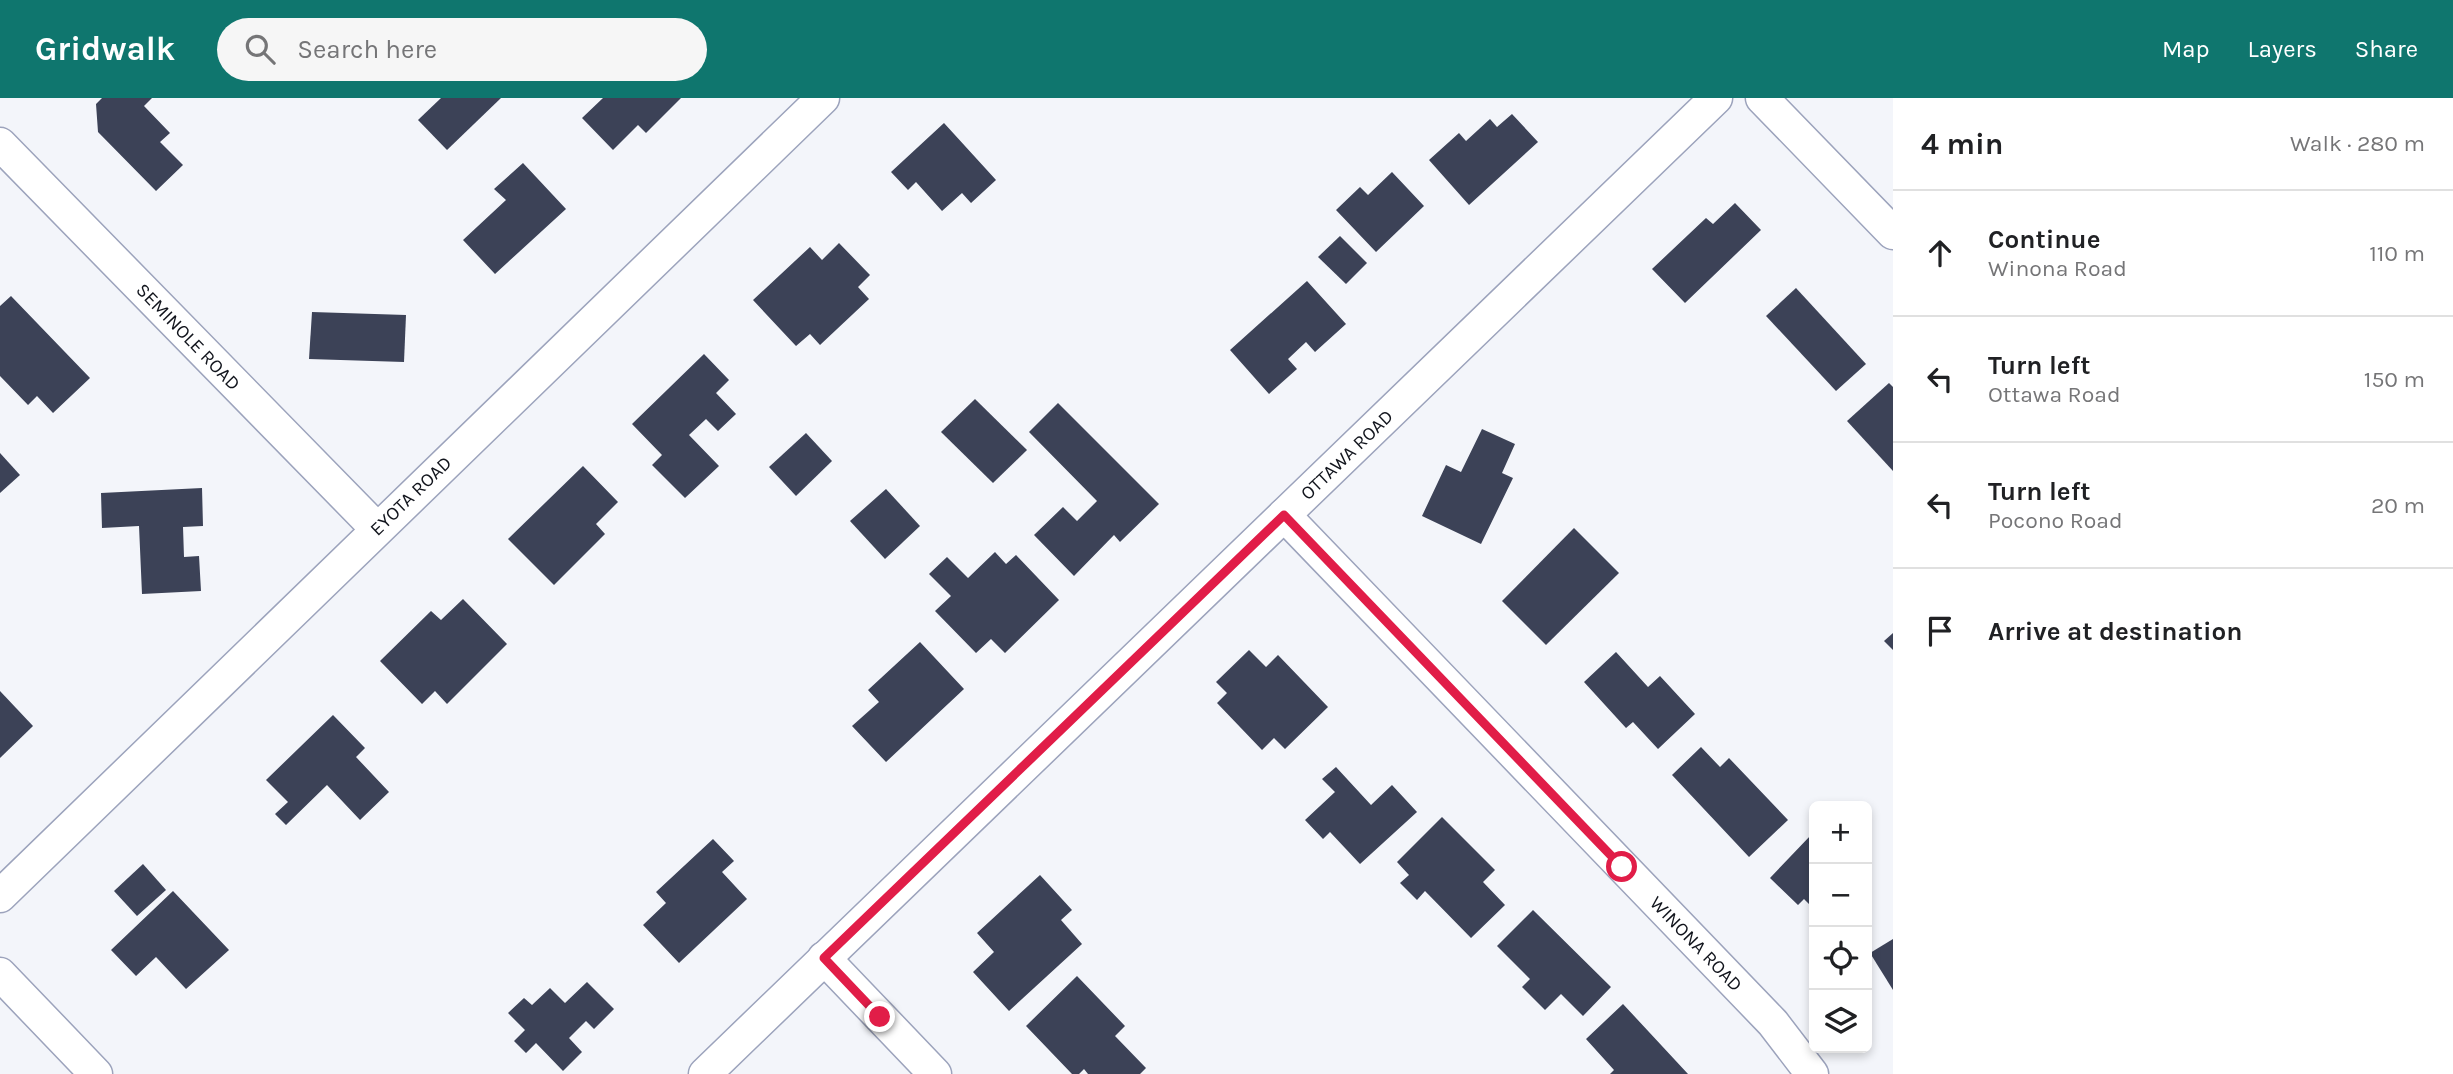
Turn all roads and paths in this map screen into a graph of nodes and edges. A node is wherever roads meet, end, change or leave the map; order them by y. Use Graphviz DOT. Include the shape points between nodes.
graph roads {
  1 [pos="823,98"];
  2 [pos="1716,98"];
  3 [pos="1762,98"];
  4 [pos="0,144"];
  5 [pos="1893,233"];
  6 [pos="1284,515"];
  7 [pos="376,529"];
  8 [pos="0,895"];
  9 [pos="824,958"];
  10 [pos="0,975"];
  11 [pos="96,1074"];
  12 [pos="705,1074"];
  13 [pos="935,1074"];
  14 [pos="1812,1074"];
  1 -- 7 [label="street, EYOTA ROAD"];
  2 -- 6 [label="street, OTTAWA ROAD"];
  3 -- 5 [label="street"];
  4 -- 7 [label="street, SEMINOLE ROAD"];
  6 -- 9 [label="street, OTTAWA ROAD"];
  6 -- 14 [label="street, WINONA ROAD" via="1773,1023"];
  7 -- 8 [label="street, EYOTA ROAD"];
  9 -- 12 [label="street, OTTAWA ROAD"];
  9 -- 13 [label="street"];
  10 -- 11 [label="street"];
}
